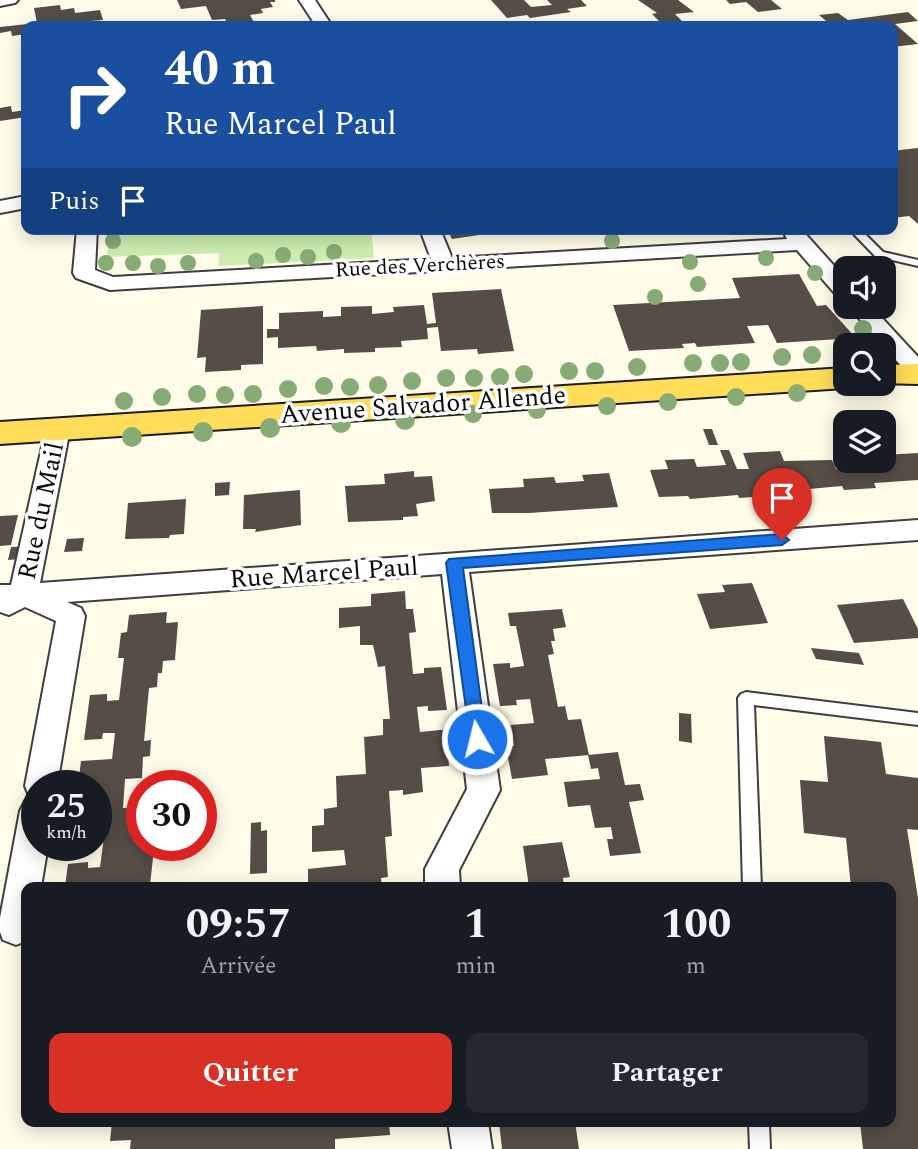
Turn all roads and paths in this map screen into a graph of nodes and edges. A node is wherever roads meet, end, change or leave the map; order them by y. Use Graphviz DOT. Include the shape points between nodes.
graph roads {
  1 [pos="10,0"];
  2 [pos="307,0"];
  3 [pos="0,1"];
  4 [pos="321,21"];
  5 [pos="21,203"];
  6 [pos="0,207"];
  7 [pos="87,235"];
  8 [pos="432,235"];
  9 [pos="860,235"];
  10 [pos="796,237"];
  11 [pos="918,263"];
  12 [pos="444,265"];
  13 [pos="833,278"];
  14 [pos="871,319"];
  15 [pos="918,372"];
  16 [pos="896,374"];
  17 [pos="833,379"];
  18 [pos="58,429"];
  19 [pos="0,433"];
  20 [pos="918,530"];
  21 [pos="454,563"];
  22 [pos="8,600"];
  23 [pos="918,719"];
  24 [pos="44,770"];
  25 [pos="28,861"];
  26 [pos="24,882"];
  27 [pos="443,882"];
  28 [pos="752,882"];
  29 [pos="21,898"];
  30 [pos="14,936"];
  31 [pos="469,1127"];
  32 [pos="759,1127"];
  33 [pos="472,1149"];
  34 [pos="760,1149"];
  1 -- 3 [label="street"];
  2 -- 4 [label="street"];
  5 -- 6 [label="street"];
  7 -- 12 [label="street, Rue des Verchères" via="84,273 110,284"];
  8 -- 12 [label="street"];
  9 -- 11 [label="lane" via="879,254"];
  10 -- 12 [label="street, Rue des Verchères"];
  10 -- 13 [label="street"];
  14 -- 15 [label="street"];
  15 -- 16 [label="main road"];
  17 -- 18 [label="main road, Avenue Salvador Allende"];
  18 -- 19 [label="main road, Avenue Salvador Allende"];
  18 -- 22 [label="street, Rue du Mail"];
  20 -- 21 [label="street, Rue Marcel Paul"];
  21 -- 22 [label="street, Rue Marcel Paul"];
  21 -- 27 [label="street" via="484,790 442,869"];
  22 -- 24 [label="street, Rue du Mail" via="71,615"];
  23 -- 28 [label="lane" via="746,698"];
  25 -- 26 [label="street"];
  29 -- 30 [label="street"];
  31 -- 33 [label="street"];
  32 -- 34 [label="lane"];
}
